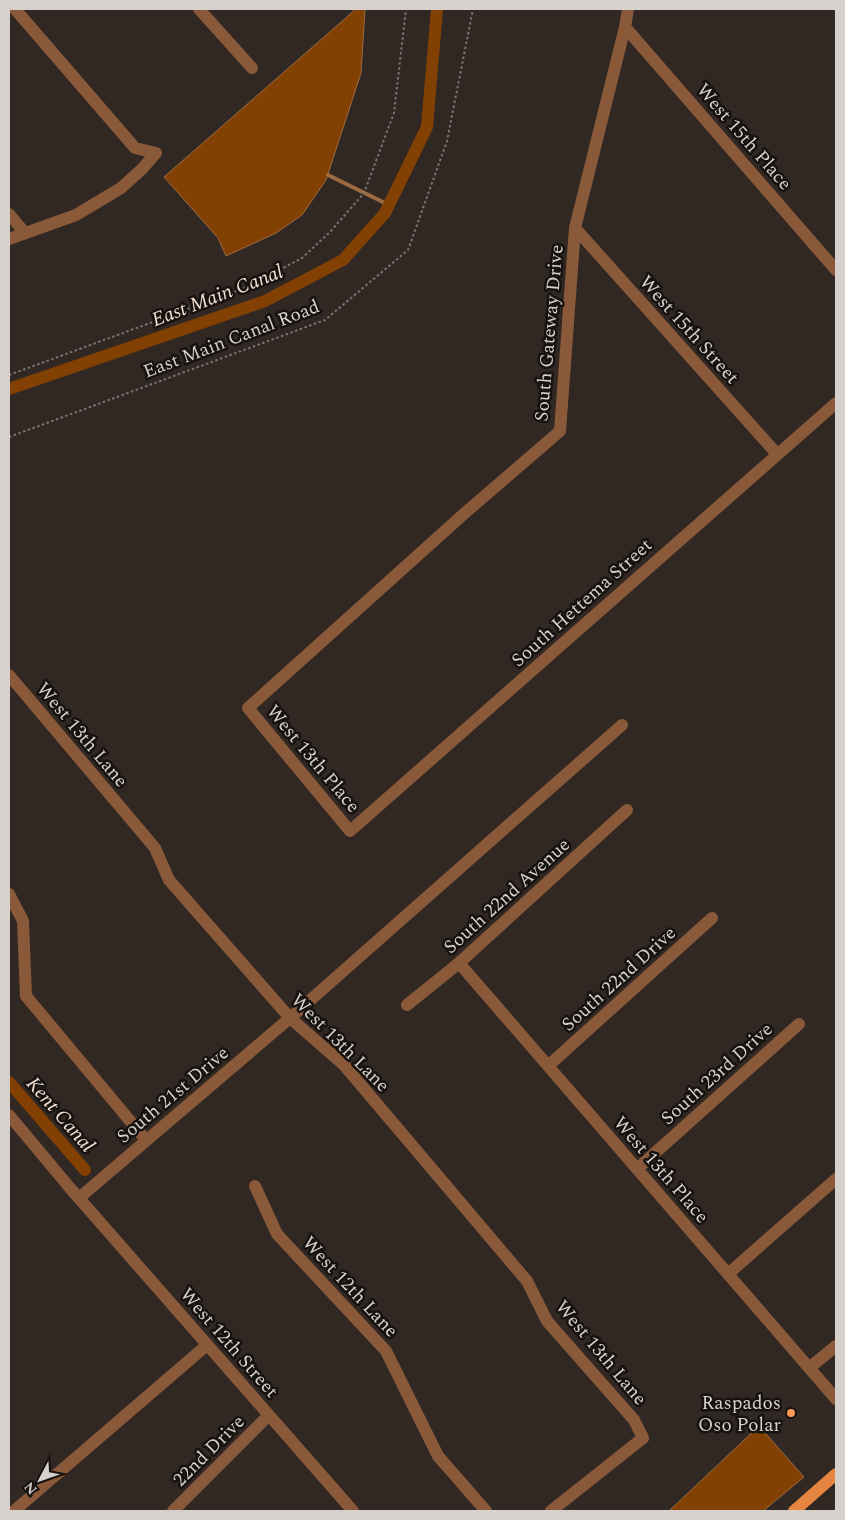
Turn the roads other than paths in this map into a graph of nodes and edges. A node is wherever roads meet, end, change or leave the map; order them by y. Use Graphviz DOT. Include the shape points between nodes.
graph roads {
  1 [pos="15,9"];
  2 [pos="199,9"];
  3 [pos="628,9"];
  4 [pos="625,27"];
  5 [pos="252,68"];
  6 [pos="9,214"];
  7 [pos="575,228"];
  8 [pos="25,233"];
  9 [pos="9,239"];
  10 [pos="836,270"];
  11 [pos="836,403"];
  12 [pos="777,454"];
  13 [pos="9,675"];
  14 [pos="248,708"];
  15 [pos="622,725"];
  16 [pos="627,810"];
  17 [pos="350,831"];
  18 [pos="9,894"];
  19 [pos="712,918"];
  20 [pos="459,963"];
  21 [pos="407,1005"];
  22 [pos="290,1018"];
  23 [pos="799,1024"];
  24 [pos="548,1066"];
  25 [pos="9,1116"];
  26 [pos="146,1140"];
  27 [pos="637,1169"];
  28 [pos="836,1179"];
  29 [pos="254,1186"];
  30 [pos="79,1198"];
  31 [pos="728,1274"];
  32 [pos="208,1345"];
  33 [pos="836,1346"];
  34 [pos="809,1368"];
  35 [pos="836,1400"];
  36 [pos="269,1415"];
  37 [pos="836,1474"];
  38 [pos="14,1511"];
  39 [pos="173,1511"];
  40 [pos="353,1511"];
  41 [pos="486,1511"];
  42 [pos="551,1511"];
  43 [pos="794,1511"];
  1 -- 8 [label="street" via="136,148 156,153 120,188 76,215"];
  2 -- 5 [label="street"];
  3 -- 4 [label="street, South Gateway Drive"];
  4 -- 7 [label="street, South Gateway Drive"];
  4 -- 10 [label="street, West 15th Place"];
  6 -- 8 [label="street"];
  7 -- 12 [label="street, West 15th Street"];
  7 -- 14 [label="street, South Gateway Drive" via="560,431"];
  8 -- 9 [label="street"];
  11 -- 12 [label="street, South Hettema Street"];
  12 -- 17 [label="street, South Hettema Street"];
  13 -- 22 [label="street, West 13th Lane" via="155,848 169,880"];
  14 -- 17 [label="street, West 13th Place"];
  15 -- 22 [label="street, South 21st Drive"];
  16 -- 20 [label="street, South 22nd Avenue"];
  18 -- 26 [label="street" via="23,921 26,996"];
  19 -- 24 [label="street, South 22nd Drive"];
  20 -- 21 [label="street, South 22nd Avenue"];
  20 -- 24 [label="street, West 13th Place"];
  22 -- 26 [label="street, South 21st Drive"];
  22 -- 42 [label="street, West 13th Lane" via="344,1065 527,1281 547,1321 634,1420 643,1438"];
  23 -- 27 [label="street, South 23rd Drive"];
  24 -- 27 [label="street, West 13th Place"];
  25 -- 30 [label="street, West 12th Street"];
  26 -- 30 [label="street, South 21st Drive"];
  27 -- 31 [label="street, West 13th Place"];
  28 -- 31 [label="street"];
  29 -- 41 [label="street, West 12th Lane" via="277,1234 386,1351 438,1456"];
  30 -- 32 [label="street, West 12th Street"];
  31 -- 34 [label="street, West 13th Place"];
  32 -- 36 [label="street, West 12th Street"];
  32 -- 38 [label="street"];
  33 -- 34 [label="street"];
  34 -- 35 [label="street, West 13th Place"];
  36 -- 39 [label="street, 22nd Drive"];
  36 -- 40 [label="street, West 12th Street"];
  37 -- 43 [label="main road"];
}
